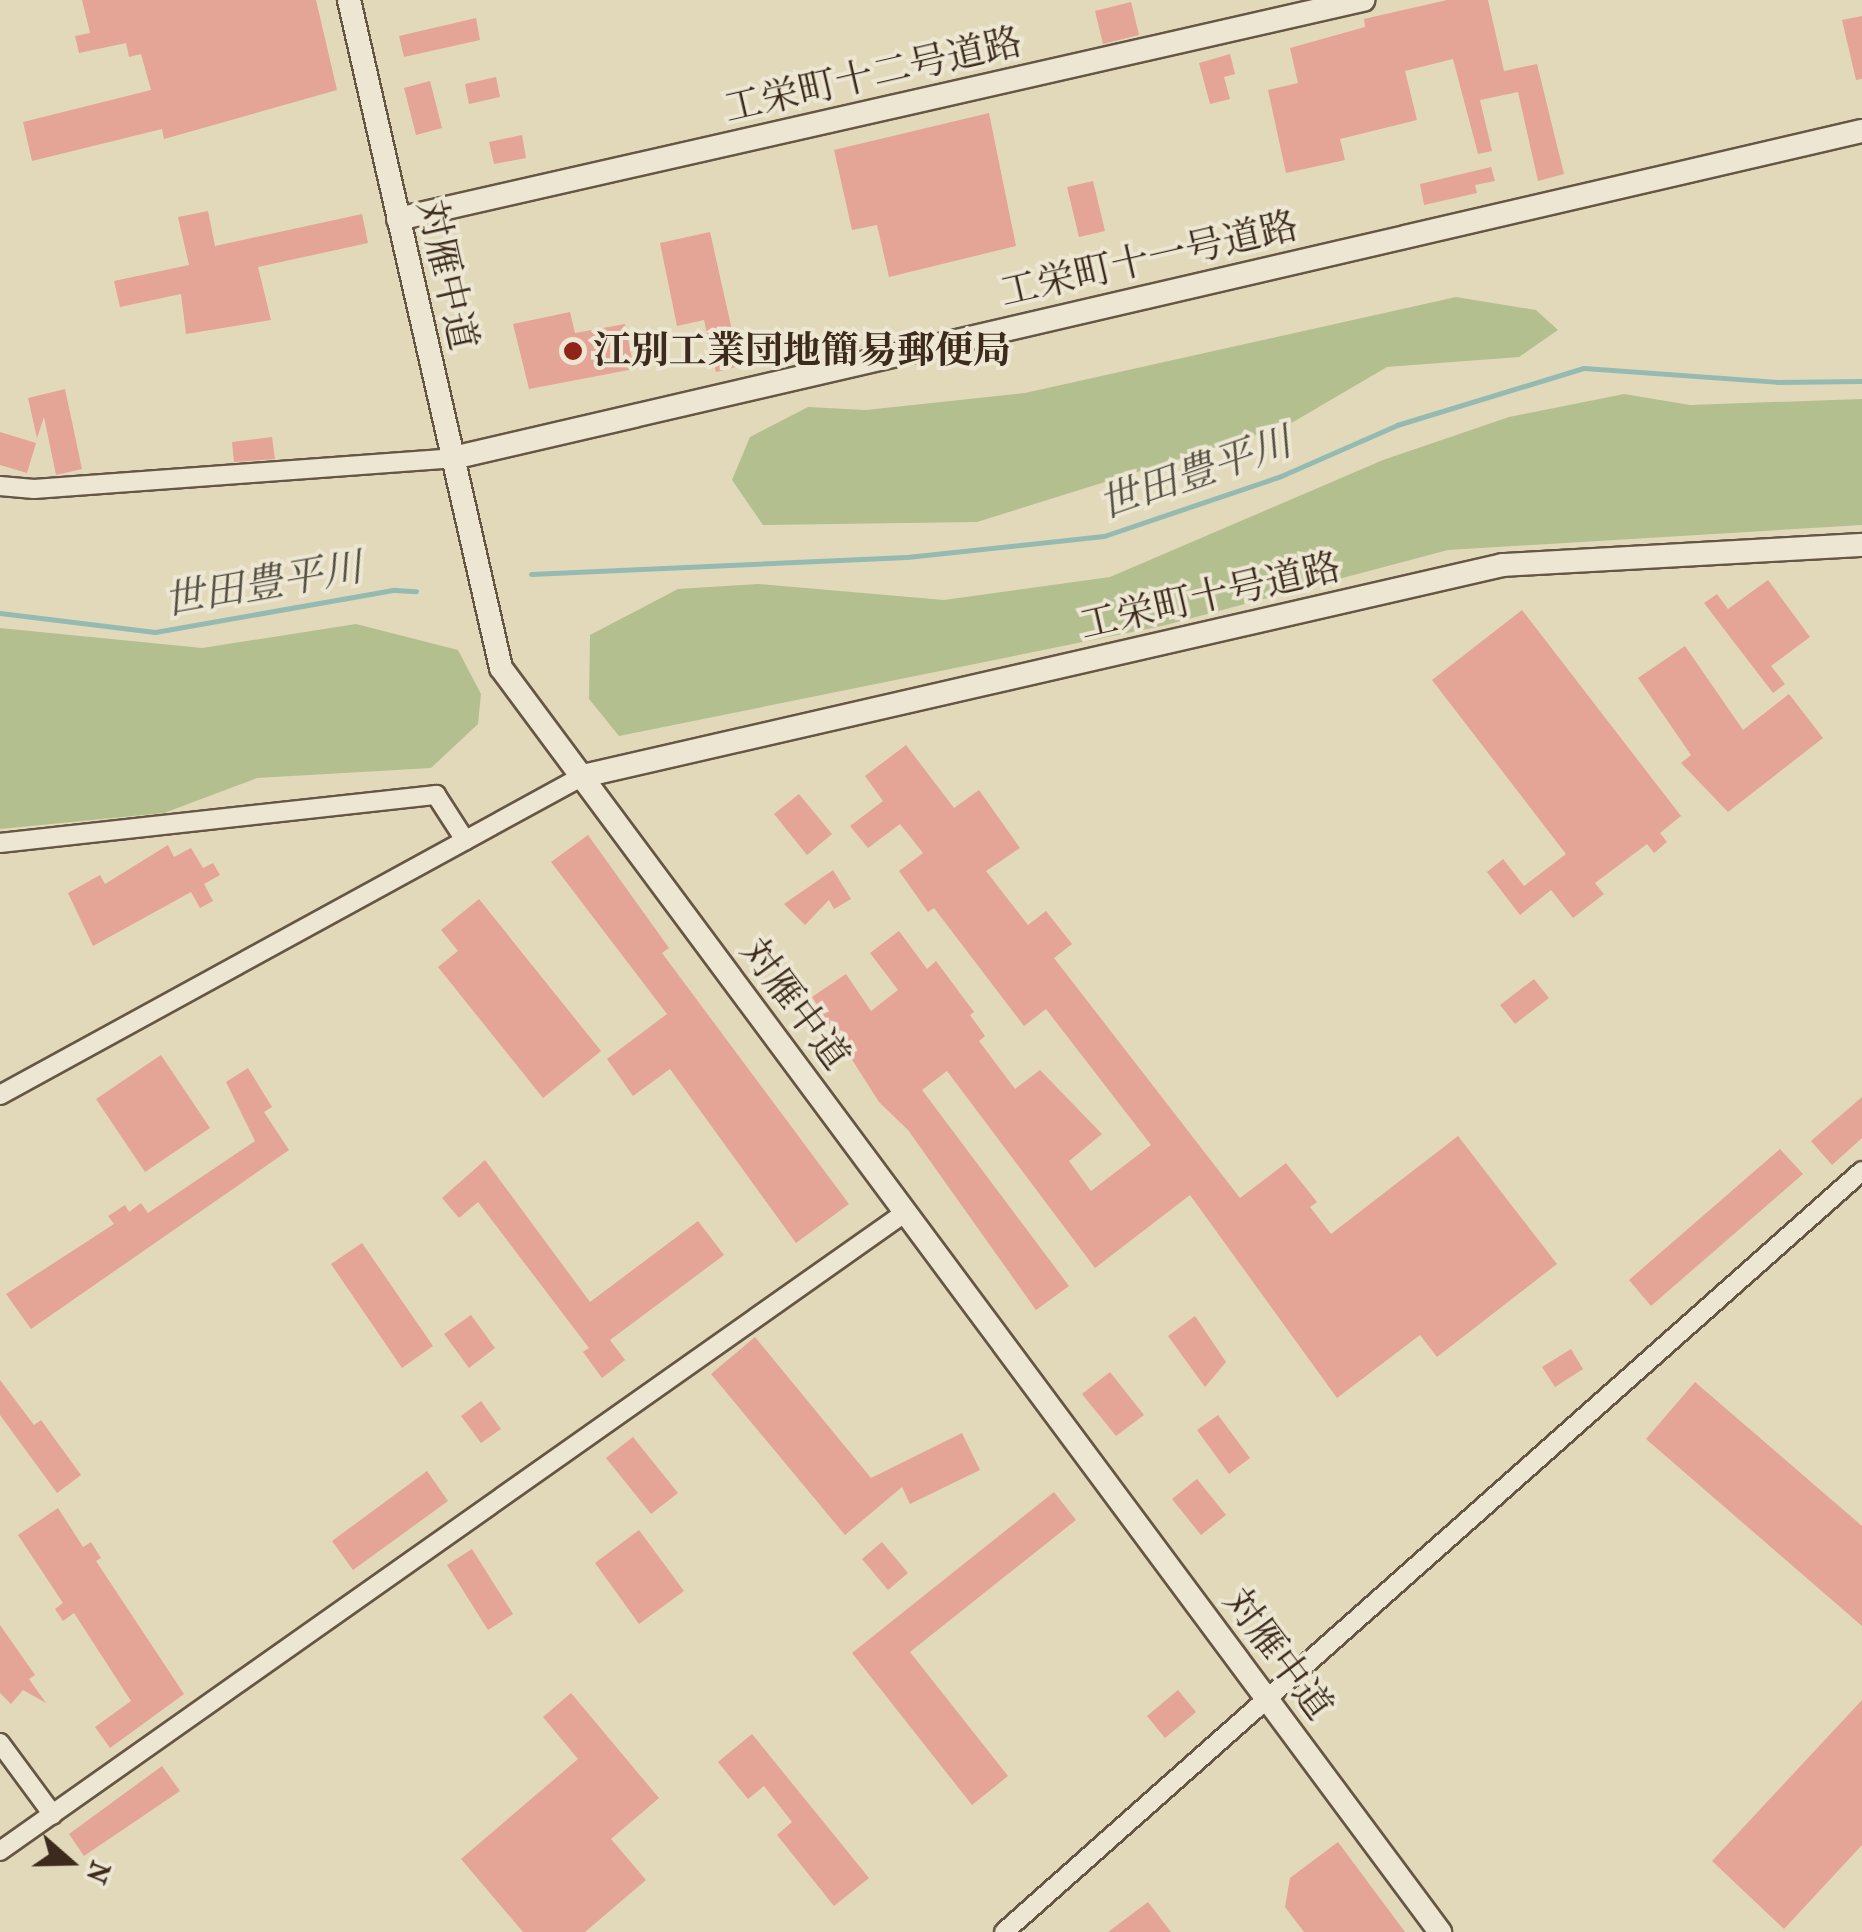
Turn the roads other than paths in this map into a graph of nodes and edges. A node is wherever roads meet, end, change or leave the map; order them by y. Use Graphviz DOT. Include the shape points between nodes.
graph roads {
  1 [pos="348,0"];
  2 [pos="1363,0"];
  3 [pos="1862,131"];
  4 [pos="398,219"];
  5 [pos="453,458"];
  6 [pos="0,486"];
  7 [pos="1862,545"];
  8 [pos="583,776"];
  9 [pos="465,840"];
  10 [pos="0,843"];
  11 [pos="0,1095"];
  12 [pos="1862,1171"];
  13 [pos="906,1212"];
  14 [pos="1268,1700"];
  15 [pos="0,1743"];
  16 [pos="53,1815"];
  17 [pos="0,1852"];
  18 [pos="1004,1932"];
  19 [pos="1440,1932"];
  1 -- 4 [label="street, 対雁中道"];
  2 -- 4 [label="street, 工栄町十二号道路"];
  3 -- 5 [label="street, 工栄町十一号道路"];
  4 -- 5 [label="street, 対雁中道"];
  5 -- 6 [label="street" via="34,489"];
  5 -- 8 [label="street, 対雁中道" via="500,668"];
  7 -- 8 [label="street, 工栄町十号道路" via="1503,565"];
  8 -- 9 [label="street"];
  8 -- 13 [label="street, 対雁中道"];
  9 -- 10 [label="street" via="436,795"];
  9 -- 11 [label="street"];
  12 -- 14 [label="street"];
  13 -- 14 [label="street, 対雁中道"];
  13 -- 16 [label="street"];
  14 -- 18 [label="street"];
  14 -- 19 [label="street, 対雁中道"];
  15 -- 16 [label="street"];
  16 -- 17 [label="street"];
}
